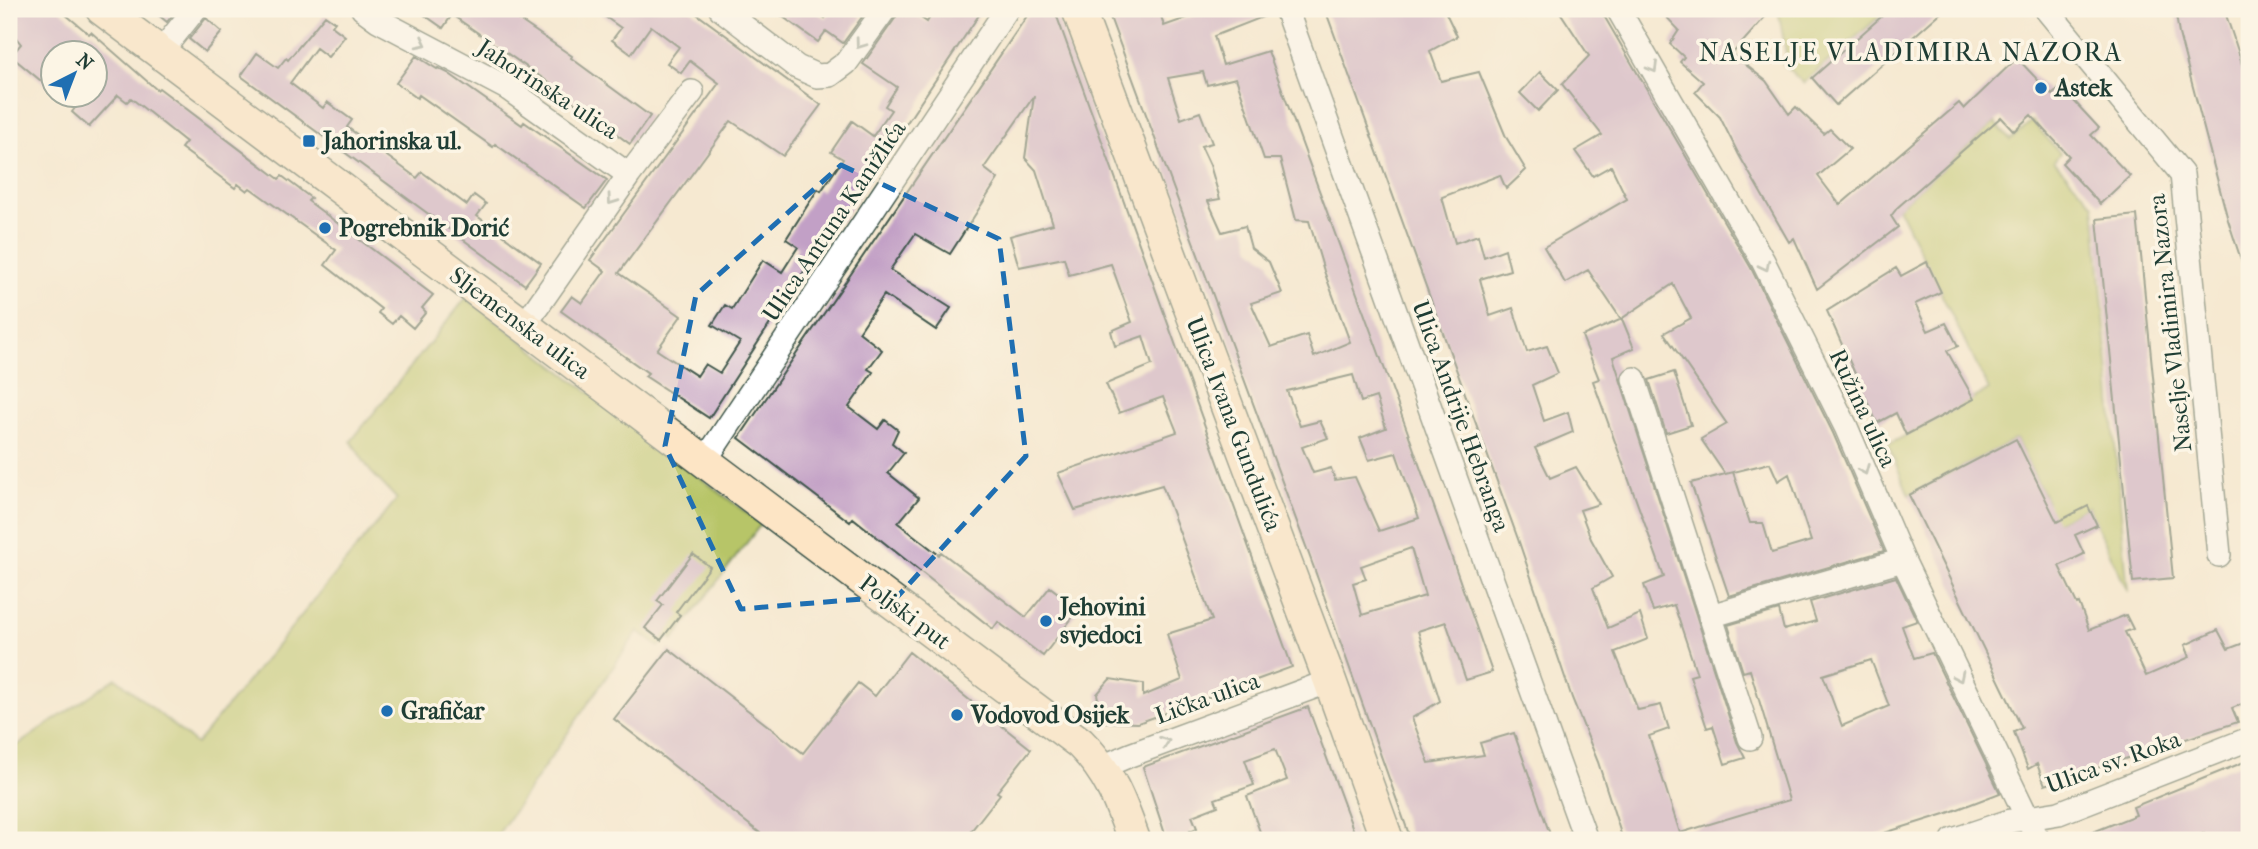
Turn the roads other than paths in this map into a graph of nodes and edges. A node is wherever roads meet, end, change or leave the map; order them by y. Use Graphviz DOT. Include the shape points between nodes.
graph roads {
  1 [pos="102,9"];
  2 [pos="195,9"];
  3 [pos="363,9"];
  4 [pos="721,9"];
  5 [pos="885,9"];
  6 [pos="1007,9"];
  7 [pos="1078,9"];
  8 [pos="1286,9"];
  9 [pos="1618,9"];
  10 [pos="2046,9"];
  11 [pos="160,53"];
  12 [pos="692,92"];
  13 [pos="629,176"];
  14 [pos="524,326"];
  15 [pos="1634,379"];
  16 [pos="704,462"];
  17 [pos="2219,555"];
  18 [pos="1903,560"];
  19 [pos="1710,616"];
  20 [pos="1330,681"];
  21 [pos="1750,738"];
  22 [pos="2249,739"];
  23 [pos="1102,767"];
  24 [pos="2026,817"];
  25 [pos="1134,840"];
  26 [pos="1387,840"];
  27 [pos="1586,840"];
  28 [pos="1953,840"];
  29 [pos="2038,840"];
  1 -- 11 [label="street, Sljemenska ulica"];
  2 -- 11 [label="street"];
  3 -- 13 [label="street, Jahorinska ulica, one-way" via="507,89"];
  5 -- 4 [label="street, one-way" via="846,63 830,75 817,76 797,67"];
  6 -- 16 [label="street, Ulica Antuna Kanižlića"];
  7 -- 20 [label="street, Ulica Ivana Gundulića"];
  8 -- 27 [label="street, Ulica Andrije Hebranga"];
  9 -- 18 [label="street, Ružina ulica, one-way" via="1763,261 1846,427"];
  10 -- 17 [label="street, Naselje Vladimira Nazora" via="2182,174"];
  11 -- 14 [label="street, Sljemenska ulica"];
  12 -- 13 [label="street, Jahorinska ulica"];
  13 -- 14 [label="street, Jahorinska ulica, one-way"];
  14 -- 16 [label="street, Sljemenska ulica"];
  15 -- 19 [label="street"];
  16 -- 23 [label="street, Poljski put" via="1066,732"];
  18 -- 19 [label="street"];
  18 -- 24 [label="street, Ružina ulica, one-way"];
  19 -- 21 [label="street"];
  23 -- 20 [label="street, Lička ulica, one-way"];
  20 -- 26 [label="street, Ulica Ivana Gundulića"];
  22 -- 24 [label="street, Ulica sv. Roka" via="2059,813"];
  23 -- 25 [label="street, Poljski put"];
  24 -- 28 [label="street, Ulica sv. Roka"];
  24 -- 29 [label="street, Ružina ulica"];
}
